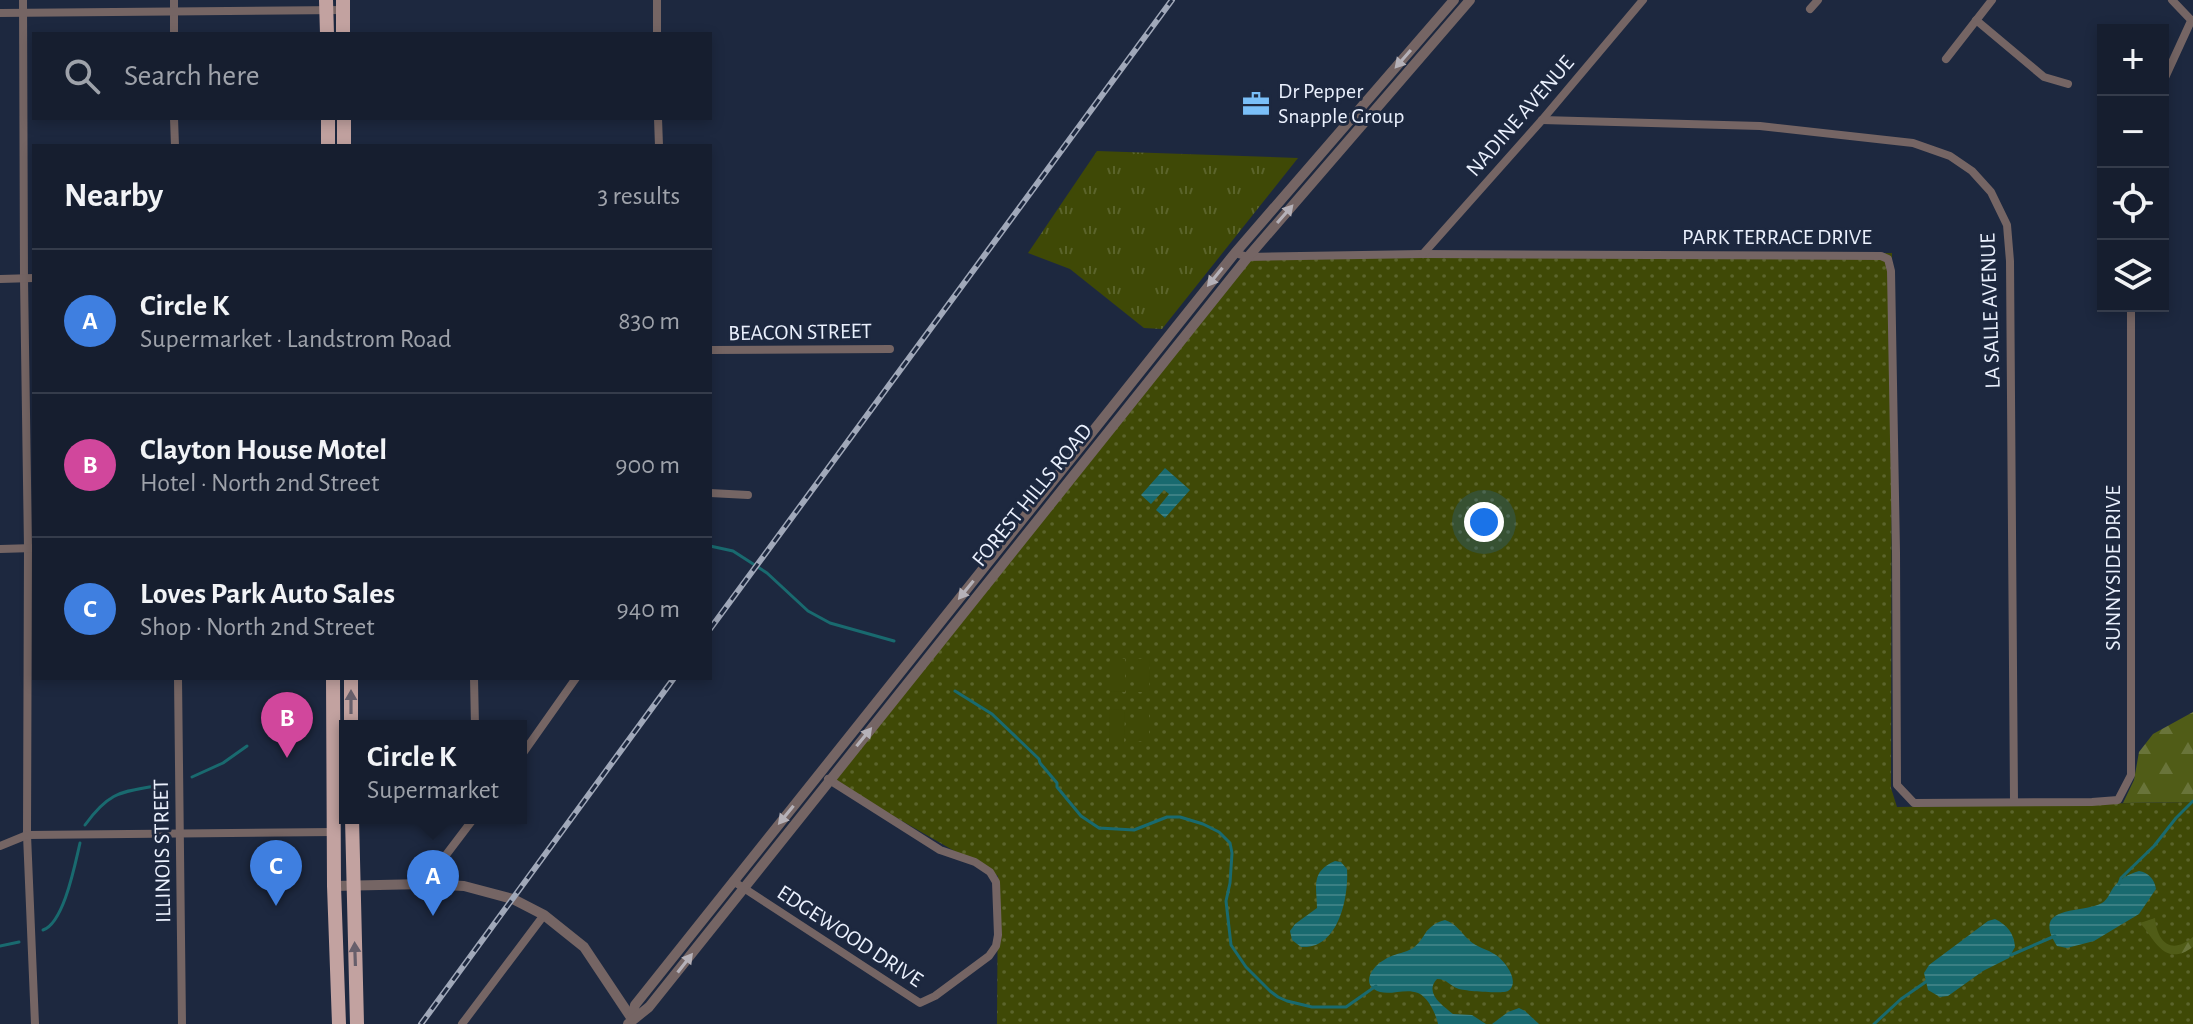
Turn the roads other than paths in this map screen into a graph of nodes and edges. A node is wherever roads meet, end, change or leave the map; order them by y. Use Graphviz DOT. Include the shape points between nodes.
graph roads {
  1 [pos="23,0"];
  2 [pos="174,0"];
  3 [pos="657,0"];
  4 [pos="1454,0"];
  5 [pos="1470,0"];
  6 [pos="1643,0"];
  7 [pos="1818,0"];
  8 [pos="1992,0"];
  9 [pos="2172,0"];
  10 [pos="326,5"];
  11 [pos="343,5"];
  12 [pos="1810,9"];
  13 [pos="174,12"];
  14 [pos="0,13"];
  15 [pos="23,13"];
  16 [pos="1976,20"];
  17 [pos="2192,22"];
  18 [pos="174,32"];
  19 [pos="327,32"];
  20 [pos="343,32"];
  21 [pos="657,32"];
  22 [pos="1946,59"];
  23 [pos="2169,70"];
  24 [pos="2068,84"];
  25 [pos="174,120"];
  26 [pos="328,120"];
  27 [pos="344,120"];
  28 [pos="658,120"];
  29 [pos="1542,120"];
  30 [pos="1347,124"];
  31 [pos="1358,130"];
  32 [pos="175,144"];
  33 [pos="328,144"];
  34 [pos="344,144"];
  35 [pos="659,144"];
  36 [pos="1235,253"];
  37 [pos="1423,254"];
  38 [pos="1248,257"];
  39 [pos="32,278"];
  40 [pos="0,279"];
  41 [pos="24,279"];
  42 [pos="2131,312"];
  43 [pos="890,349"];
  44 [pos="712,350"];
  45 [pos="1119,399"];
  46 [pos="1130,405"];
  47 [pos="1079,450"];
  48 [pos="1088,457"];
  49 [pos="712,493"];
  50 [pos="748,495"];
  51 [pos="31,548"];
  52 [pos="0,549"];
  53 [pos="178,680"];
  54 [pos="333,680"];
  55 [pos="351,680"];
  56 [pos="474,680"];
  57 [pos="575,680"];
  58 [pos="351,720"];
  59 [pos="475,720"];
  60 [pos="527,747"];
  61 [pos="339,748"];
  62 [pos="339,772"];
  63 [pos="819,774"];
  64 [pos="830,780"];
  65 [pos="2014,802"];
  66 [pos="352,824"];
  67 [pos="469,824"];
  68 [pos="334,832"];
  69 [pos="180,833"];
  70 [pos="27,835"];
  71 [pos="0,846"];
  72 [pos="733,881"];
  73 [pos="424,884"];
  74 [pos="353,885"];
  75 [pos="334,886"];
  76 [pos="743,889"];
  77 [pos="544,915"];
  78 [pos="632,1022"];
  79 [pos="35,1024"];
  80 [pos="182,1024"];
  81 [pos="339,1024"];
  82 [pos="357,1024"];
  83 [pos="462,1024"];
  1 -- 15 [label="street"];
  2 -- 13 [label="street"];
  3 -- 21 [label="street"];
  4 -- 30 [label="street, FOREST HILLS ROAD, one-way"];
  5 -- 31 [label="street, FOREST HILLS ROAD"];
  6 -- 29 [label="street, NADINE AVENUE"];
  7 -- 12 [label="street"];
  8 -- 16 [label="street"];
  9 -- 17 [label="street"];
  10 -- 11 [label="street"];
  10 -- 13 [label="street"];
  10 -- 19 [label="main road"];
  11 -- 20 [label="main road"];
  13 -- 15 [label="street"];
  13 -- 18 [label="street"];
  14 -- 15 [label="street"];
  15 -- 41 [label="street"];
  16 -- 22 [label="street"];
  16 -- 24 [label="street" via="2044,77"];
  17 -- 23 [label="street"];
  25 -- 32 [label="street"];
  26 -- 33 [label="main road"];
  27 -- 34 [label="main road"];
  28 -- 35 [label="street"];
  29 -- 37 [label="street, NADINE AVENUE"];
  29 -- 65 [label="street, LA SALLE AVENUE" via="1760,126 1913,143 1950,156 1991,192 2007,225 2010,261"];
  30 -- 31 [label="street"];
  30 -- 36 [label="street, FOREST HILLS ROAD"];
  38 -- 31 [label="street, FOREST HILLS ROAD, one-way"];
  36 -- 38 [label="street, PARK TERRACE DRIVE"];
  36 -- 45 [label="street, FOREST HILLS ROAD, one-way"];
  37 -- 38 [label="street, PARK TERRACE DRIVE"];
  37 -- 65 [label="street, PARK TERRACE DRIVE" via="1888,259 1897,785 1914,803"];
  38 -- 46 [label="street, FOREST HILLS ROAD"];
  39 -- 41 [label="street"];
  40 -- 41 [label="street"];
  41 -- 51 [label="street"];
  42 -- 65 [label="street, SUNNYSIDE DRIVE" via="2131,775 2118,800"];
  43 -- 44 [label="street, BEACON STREET"];
  45 -- 46 [label="street"];
  45 -- 47 [label="street, FOREST HILLS ROAD"];
  46 -- 48 [label="street, FOREST HILLS ROAD"];
  47 -- 48 [label="street"];
  47 -- 63 [label="street, FOREST HILLS ROAD, one-way"];
  64 -- 48 [label="street, FOREST HILLS ROAD, one-way"];
  49 -- 50 [label="street"];
  51 -- 52 [label="street"];
  51 -- 70 [label="street"];
  53 -- 69 [label="street, ILLINOIS STREET"];
  54 -- 61 [label="main road"];
  58 -- 55 [label="main road, one-way"];
  56 -- 59 [label="street"];
  57 -- 60 [label="street"];
  62 -- 68 [label="main road"];
  63 -- 64 [label="street, EDGEWOOD DRIVE"];
  63 -- 72 [label="street, FOREST HILLS ROAD, one-way"];
  64 -- 76 [label="street, FOREST HILLS ROAD"];
  64 -- 76 [label="street, EDGEWOOD DRIVE" via="940,850 990,872 996,882 998,935 989,956 920,1003"];
  66 -- 74 [label="main road"];
  67 -- 73 [label="street"];
  68 -- 69 [label="street"];
  68 -- 75 [label="main road"];
  69 -- 70 [label="street"];
  69 -- 80 [label="street, ILLINOIS STREET"];
  70 -- 71 [label="street"];
  70 -- 79 [label="street"];
  72 -- 76 [label="street, EDGEWOOD DRIVE"];
  72 -- 78 [label="street, FOREST HILLS ROAD" via="635,1005"];
  73 -- 74 [label="street"];
  73 -- 77 [label="street" via="500,894"];
  74 -- 75 [label="street"];
  82 -- 74 [label="main road, one-way"];
  75 -- 81 [label="main road"];
  78 -- 76 [label="street, FOREST HILLS ROAD, one-way"];
  77 -- 78 [label="street" via="584,947"];
  77 -- 83 [label="street"];
}
